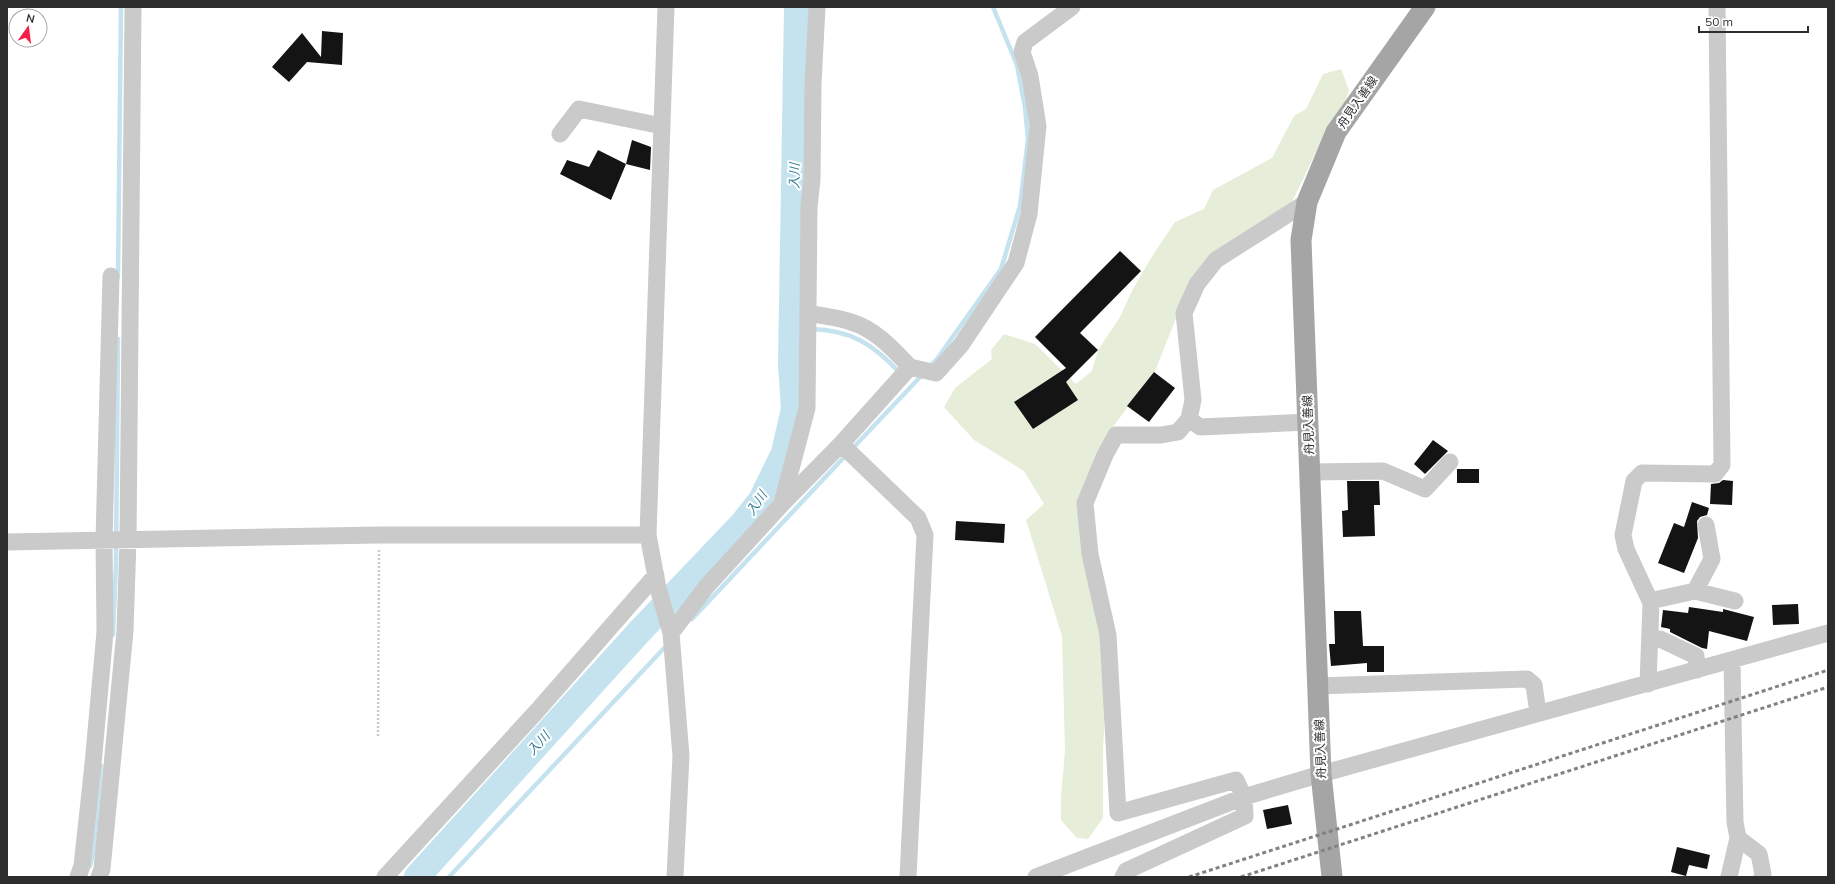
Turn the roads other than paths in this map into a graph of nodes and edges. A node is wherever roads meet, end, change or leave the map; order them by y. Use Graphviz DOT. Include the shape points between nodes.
graph roads {
  1 [pos="133,7"];
  2 [pos="666,7"];
  3 [pos="816,7"];
  4 [pos="1072,7"];
  5 [pos="1425,7"];
  6 [pos="1717,7"];
  7 [pos="662,126"];
  8 [pos="560,134"];
  9 [pos="1307,202"];
  10 [pos="111,276"];
  11 [pos="808,313"];
  12 [pos="910,366"];
  13 [pos="1189,419"];
  14 [pos="1308,422"];
  15 [pos="841,444"];
  16 [pos="1450,462"];
  17 [pos="1310,472"];
  18 [pos="781,505"];
  19 [pos="1706,525"];
  20 [pos="648,535"];
  21 [pos="104,540"];
  22 [pos="128,540"];
  23 [pos="7,542"];
  24 [pos="657,582"];
  25 [pos="1695,592"];
  26 [pos="1650,601"];
  27 [pos="1735,601"];
  28 [pos="670,628"];
  29 [pos="1828,633"];
  30 [pos="1660,639"];
  31 [pos="1732,661"];
  32 [pos="1697,670"];
  33 [pos="1648,684"];
  34 [pos="1318,686"];
  35 [pos="1538,713"];
  36 [pos="1321,774"];
  37 [pos="1244,797"];
  38 [pos="1738,838"];
  39 [pos="78,877"];
  40 [pos="99,877"];
  41 [pos="385,877"];
  42 [pos="675,877"];
  43 [pos="908,877"];
  44 [pos="1036,877"];
  45 [pos="1123,877"];
  46 [pos="1332,877"];
  47 [pos="1729,877"];
  48 [pos="1762,877"];
  1 -- 22 [label="street"];
  2 -- 7 [label="street"];
  3 -- 11 [label="street"];
  4 -- 12 [label="street" via="1025,42 1022,52 1030,76 1038,126 1029,214 1016,263 961,345 936,373"];
  5 -- 9 [label="main road, 舟見入善線" via="1336,132"];
  6 -- 26 [label="street" via="1722,465 1715,474 1642,473 1634,481 1623,535 1626,549"];
  7 -- 8 [label="street" via="579,110"];
  7 -- 20 [label="street"];
  9 -- 13 [label="street" via="1216,260 1197,284 1184,314 1193,400"];
  9 -- 14 [label="main road, 舟見入善線" via="1301,240"];
  10 -- 21 [label="street"];
  11 -- 12 [label="street" via="852,322 872,332 891,346"];
  11 -- 18 [label="street" via="807,408"];
  12 -- 15 [label="street"];
  13 -- 14 [label="street" via="1200,427"];
  13 -- 37 [label="street" via="1178,432 1116,436 1105,454 1085,504 1090,554 1108,635 1118,813 1236,780"];
  14 -- 17 [label="main road, 舟見入善線"];
  15 -- 18 [label="street"];
  15 -- 43 [label="street" via="918,518 925,535"];
  16 -- 17 [label="street" via="1425,489 1383,471"];
  17 -- 34 [label="main road, 舟見入善線"];
  18 -- 28 [label="street"];
  19 -- 25 [label="street" via="1712,559"];
  20 -- 22 [label="street" via="379,535"];
  20 -- 24 [label="street"];
  21 -- 22 [label="street"];
  21 -- 23 [label="street"];
  21 -- 39 [label="street" via="105,632 82,866"];
  22 -- 40 [label="street" via="125,631 102,869"];
  24 -- 28 [label="street"];
  24 -- 41 [label="street"];
  25 -- 26 [label="street"];
  25 -- 27 [label="street"];
  26 -- 33 [label="street"];
  28 -- 42 [label="street" via="681,756"];
  29 -- 31 [label="street"];
  30 -- 32 [label="street" via="1696,656"];
  31 -- 32 [label="street"];
  31 -- 38 [label="street" via="1735,822"];
  32 -- 33 [label="street"];
  33 -- 35 [label="street"];
  34 -- 35 [label="street" via="1527,679 1534,685"];
  34 -- 36 [label="main road, 舟見入善線"];
  35 -- 36 [label="street"];
  36 -- 37 [label="street"];
  36 -- 46 [label="main road, 舟見入善線"];
  37 -- 44 [label="street"];
  37 -- 45 [label="street" via="1245,816 1126,871"];
  38 -- 47 [label="street"];
  38 -- 48 [label="street" via="1759,854"];
}
